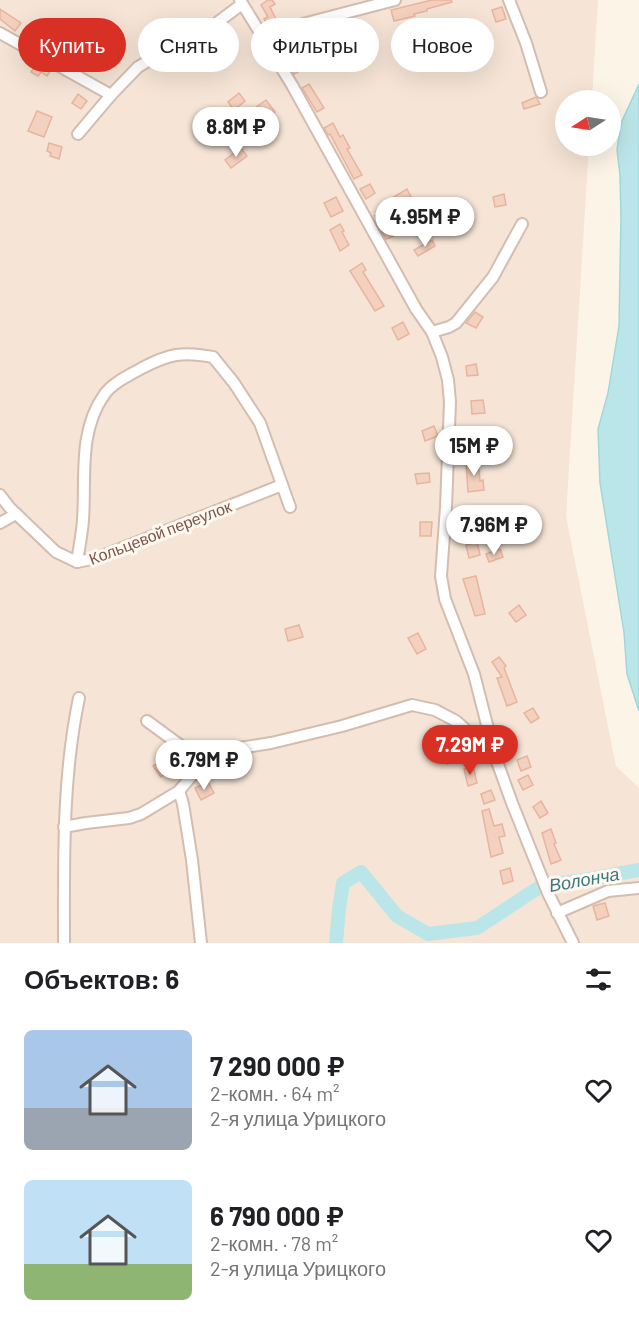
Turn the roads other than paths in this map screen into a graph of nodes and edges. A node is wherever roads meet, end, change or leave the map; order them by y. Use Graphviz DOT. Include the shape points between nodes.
graph roads {
  1 [pos="395,0"];
  2 [pos="509,0"];
  3 [pos="241,2"];
  4 [pos="251,18"];
  5 [pos="328,18"];
  6 [pos="0,33"];
  7 [pos="284,72"];
  8 [pos="541,92"];
  9 [pos="111,95"];
  10 [pos="78,134"];
  11 [pos="522,224"];
  12 [pos="432,332"];
  13 [pos="282,485"];
  14 [pos="0,495"];
  15 [pos="290,507"];
  16 [pos="16,514"];
  17 [pos="0,523"];
  18 [pos="77,562"];
  19 [pos="79,698"];
  20 [pos="147,721"];
  21 [pos="495,756"];
  22 [pos="203,762"];
  23 [pos="179,791"];
  24 [pos="64,827"];
  25 [pos="639,888"];
  26 [pos="557,913"];
  27 [pos="567,941"];
  28 [pos="64,943"];
  29 [pos="201,943"];
  1 -- 5 [label="street"];
  2 -- 8 [label="street"];
  3 -- 4 [label="street"];
  3 -- 9 [label="street" via="194,40 138,68"];
  6 -- 9 [label="street"];
  7 -- 12 [label="street"];
  9 -- 10 [label="street"];
  11 -- 12 [label="street" via="493,277 456,323"];
  12 -- 21 [label="street" via="446,372 450,402 441,576 449,613 474,674"];
  13 -- 15 [label="street, Кольцевой переулок"];
  13 -- 18 [label="street, Кольцевой переулок" via="97,558"];
  13 -- 18 [label="street, Кольцевой переулок" via="260,423 213,357 190,353 161,358 105,393 90,422"];
  14 -- 16 [label="street"];
  16 -- 17 [label="street"];
  16 -- 18 [label="street" via="56,552"];
  19 -- 24 [label="street" via="72,730"];
  20 -- 22 [label="street"];
  21 -- 22 [label="street" via="456,721 435,710 412,705 342,726 227,750"];
  21 -- 26 [label="street"];
  22 -- 23 [label="street"];
  23 -- 24 [label="street" via="129,818"];
  23 -- 29 [label="street"];
  24 -- 28 [label="street"];
  25 -- 26 [label="street" via="608,891"];
  26 -- 27 [label="street"];
}
